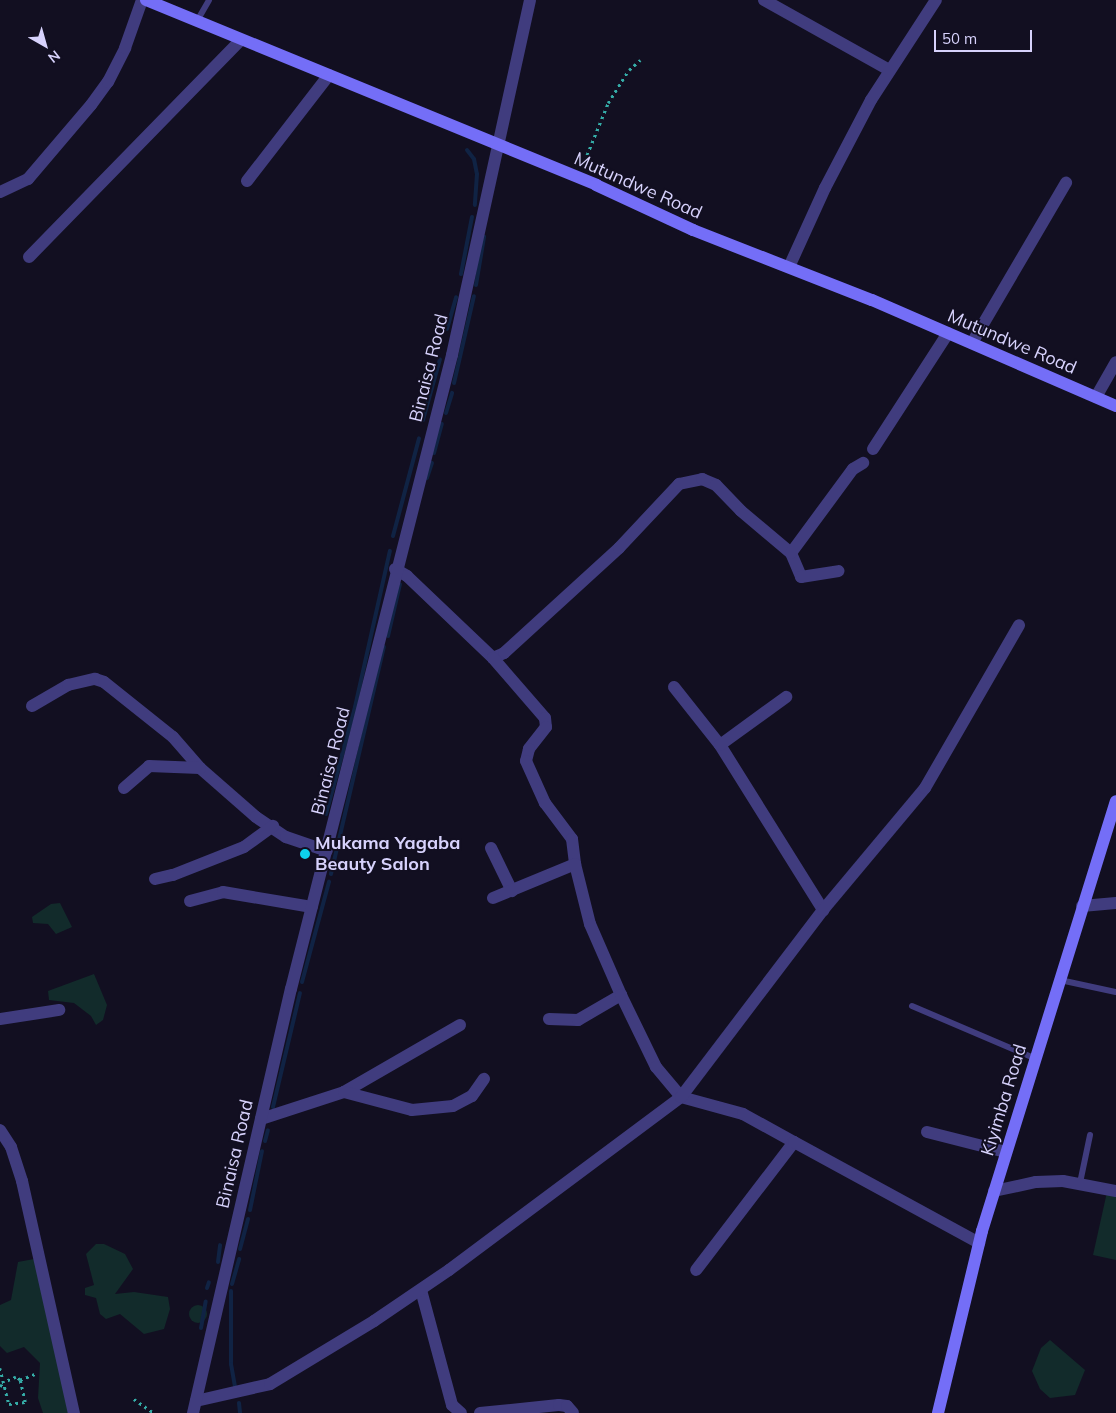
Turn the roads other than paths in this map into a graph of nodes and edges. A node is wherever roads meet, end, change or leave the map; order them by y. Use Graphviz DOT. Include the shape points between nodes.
graph roads {
  1 [pos="142,0"];
  2 [pos="146,0"];
  3 [pos="209,0"];
  4 [pos="530,0"];
  5 [pos="764,0"];
  6 [pos="936,0"];
  7 [pos="197,22"];
  8 [pos="240,40"];
  9 [pos="888,70"];
  10 [pos="329,75"];
  11 [pos="496,146"];
  12 [pos="246,181"];
  13 [pos="1066,183"];
  14 [pos="0,192"];
  15 [pos="29,257"];
  16 [pos="789,267"];
  17 [pos="948,333"];
  18 [pos="972,343"];
  19 [pos="1116,362"];
  20 [pos="1096,397"];
  21 [pos="1116,406"];
  22 [pos="873,449"];
  23 [pos="863,463"];
  24 [pos="791,552"];
  25 [pos="395,569"];
  26 [pos="839,571"];
  27 [pos="1019,625"];
  28 [pos="493,658"];
  29 [pos="674,687"];
  30 [pos="786,696"];
  31 [pos="32,706"];
  32 [pos="720,745"];
  33 [pos="200,768"];
  34 [pos="124,788"];
  35 [pos="1116,802"];
  36 [pos="273,826"];
  37 [pos="491,848"];
  38 [pos="326,851"];
  39 [pos="575,864"];
  40 [pos="155,879"];
  41 [pos="512,891"];
  42 [pos="493,898"];
  43 [pos="190,900"];
  44 [pos="1116,903"];
  45 [pos="1082,906"];
  46 [pos="312,907"];
  47 [pos="823,910"];
  48 [pos="1059,980"];
  49 [pos="1116,992"];
  50 [pos="620,995"];
  51 [pos="912,1006"];
  52 [pos="59,1010"];
  53 [pos="0,1019"];
  54 [pos="549,1019"];
  55 [pos="460,1025"];
  56 [pos="1036,1059"];
  57 [pos="484,1079"];
  58 [pos="344,1092"];
  59 [pos="681,1097"];
  60 [pos="261,1119"];
  61 [pos="0,1130"];
  62 [pos="927,1132"];
  63 [pos="1090,1135"];
  64 [pos="794,1142"];
  65 [pos="1006,1152"];
  66 [pos="1080,1183"];
  67 [pos="994,1191"];
  68 [pos="1116,1191"];
  69 [pos="979,1242"];
  70 [pos="696,1270"];
  71 [pos="421,1290"];
  72 [pos="194,1407"];
  73 [pos="74,1413"];
  74 [pos="461,1413"];
  75 [pos="480,1413"];
  76 [pos="573,1413"];
  77 [pos="938,1413"];
  1 -- 14 [label="street" via="125,48 108,82 91,105 28,179"];
  2 -- 7 [label="main road, Mutundwe Road"];
  3 -- 7 [label="lane"];
  4 -- 11 [label="street, Binaisa Road"];
  5 -- 9 [label="street"];
  6 -- 9 [label="street"];
  7 -- 8 [label="main road, Mutundwe Road"];
  8 -- 10 [label="main road, Mutundwe Road"];
  8 -- 15 [label="street"];
  9 -- 16 [label="street" via="825,188"];
  10 -- 11 [label="main road, Mutundwe Road"];
  10 -- 12 [label="street"];
  11 -- 16 [label="main road, Mutundwe Road"];
  11 -- 25 [label="street, Binaisa Road" via="452,355"];
  13 -- 18 [label="street"];
  16 -- 17 [label="main road, Mutundwe Road"];
  17 -- 18 [label="main road, Mutundwe Road"];
  17 -- 22 [label="street"];
  18 -- 20 [label="main road, Mutundwe Road"];
  19 -- 20 [label="street"];
  20 -- 21 [label="main road, Mutundwe Road"];
  23 -- 24 [label="street" via="853,469"];
  24 -- 26 [label="street" via="801,577"];
  24 -- 28 [label="street" via="741,511 716,485 702,479 691,480 672,489 619,548 508,649"];
  25 -- 28 [label="street" via="407,576"];
  25 -- 38 [label="street, Binaisa Road"];
  27 -- 47 [label="street" via="924,788"];
  28 -- 39 [label="street" via="545,718 546,727 529,749 526,761 545,802 572,838"];
  29 -- 32 [label="street"];
  30 -- 32 [label="street"];
  31 -- 33 [label="street" via="68,685 95,679 115,689 173,737"];
  32 -- 47 [label="street"];
  33 -- 34 [label="street" via="150,766"];
  33 -- 36 [label="street" via="256,817"];
  35 -- 45 [label="main road, Kiyimba Road"];
  36 -- 38 [label="street" via="286,837"];
  36 -- 40 [label="street" via="235,851"];
  37 -- 41 [label="street"];
  38 -- 46 [label="street, Binaisa Road"];
  39 -- 41 [label="street"];
  39 -- 50 [label="street" via="590,924"];
  41 -- 42 [label="street"];
  43 -- 46 [label="street" via="223,892"];
  44 -- 45 [label="street"];
  45 -- 48 [label="main road, Kiyimba Road"];
  46 -- 60 [label="street, Binaisa Road"];
  47 -- 59 [label="street"];
  48 -- 49 [label="lane"];
  48 -- 56 [label="main road, Kiyimba Road"];
  50 -- 54 [label="street" via="578,1020"];
  50 -- 59 [label="street" via="656,1067"];
  51 -- 56 [label="lane"];
  52 -- 53 [label="street"];
  55 -- 58 [label="street"];
  56 -- 65 [label="main road, Kiyimba Road"];
  57 -- 58 [label="street" via="472,1096 453,1106 420,1109"];
  58 -- 60 [label="street"];
  59 -- 64 [label="street" via="743,1114"];
  59 -- 71 [label="street"];
  60 -- 72 [label="street, Binaisa Road"];
  61 -- 73 [label="street" via="11,1147 22,1181"];
  62 -- 65 [label="street"];
  63 -- 66 [label="lane"];
  64 -- 69 [label="street"];
  64 -- 70 [label="street"];
  65 -- 67 [label="main road, Kiyimba Road"];
  66 -- 67 [label="street" via="1036,1182"];
  66 -- 68 [label="street"];
  67 -- 69 [label="main road, Kiyimba Road"];
  69 -- 77 [label="main road, Kiyimba Road"];
  71 -- 72 [label="street" via="270,1384"];
  71 -- 74 [label="street" via="452,1406"];
  75 -- 76 [label="street" via="559,1405 566,1406"];
}
